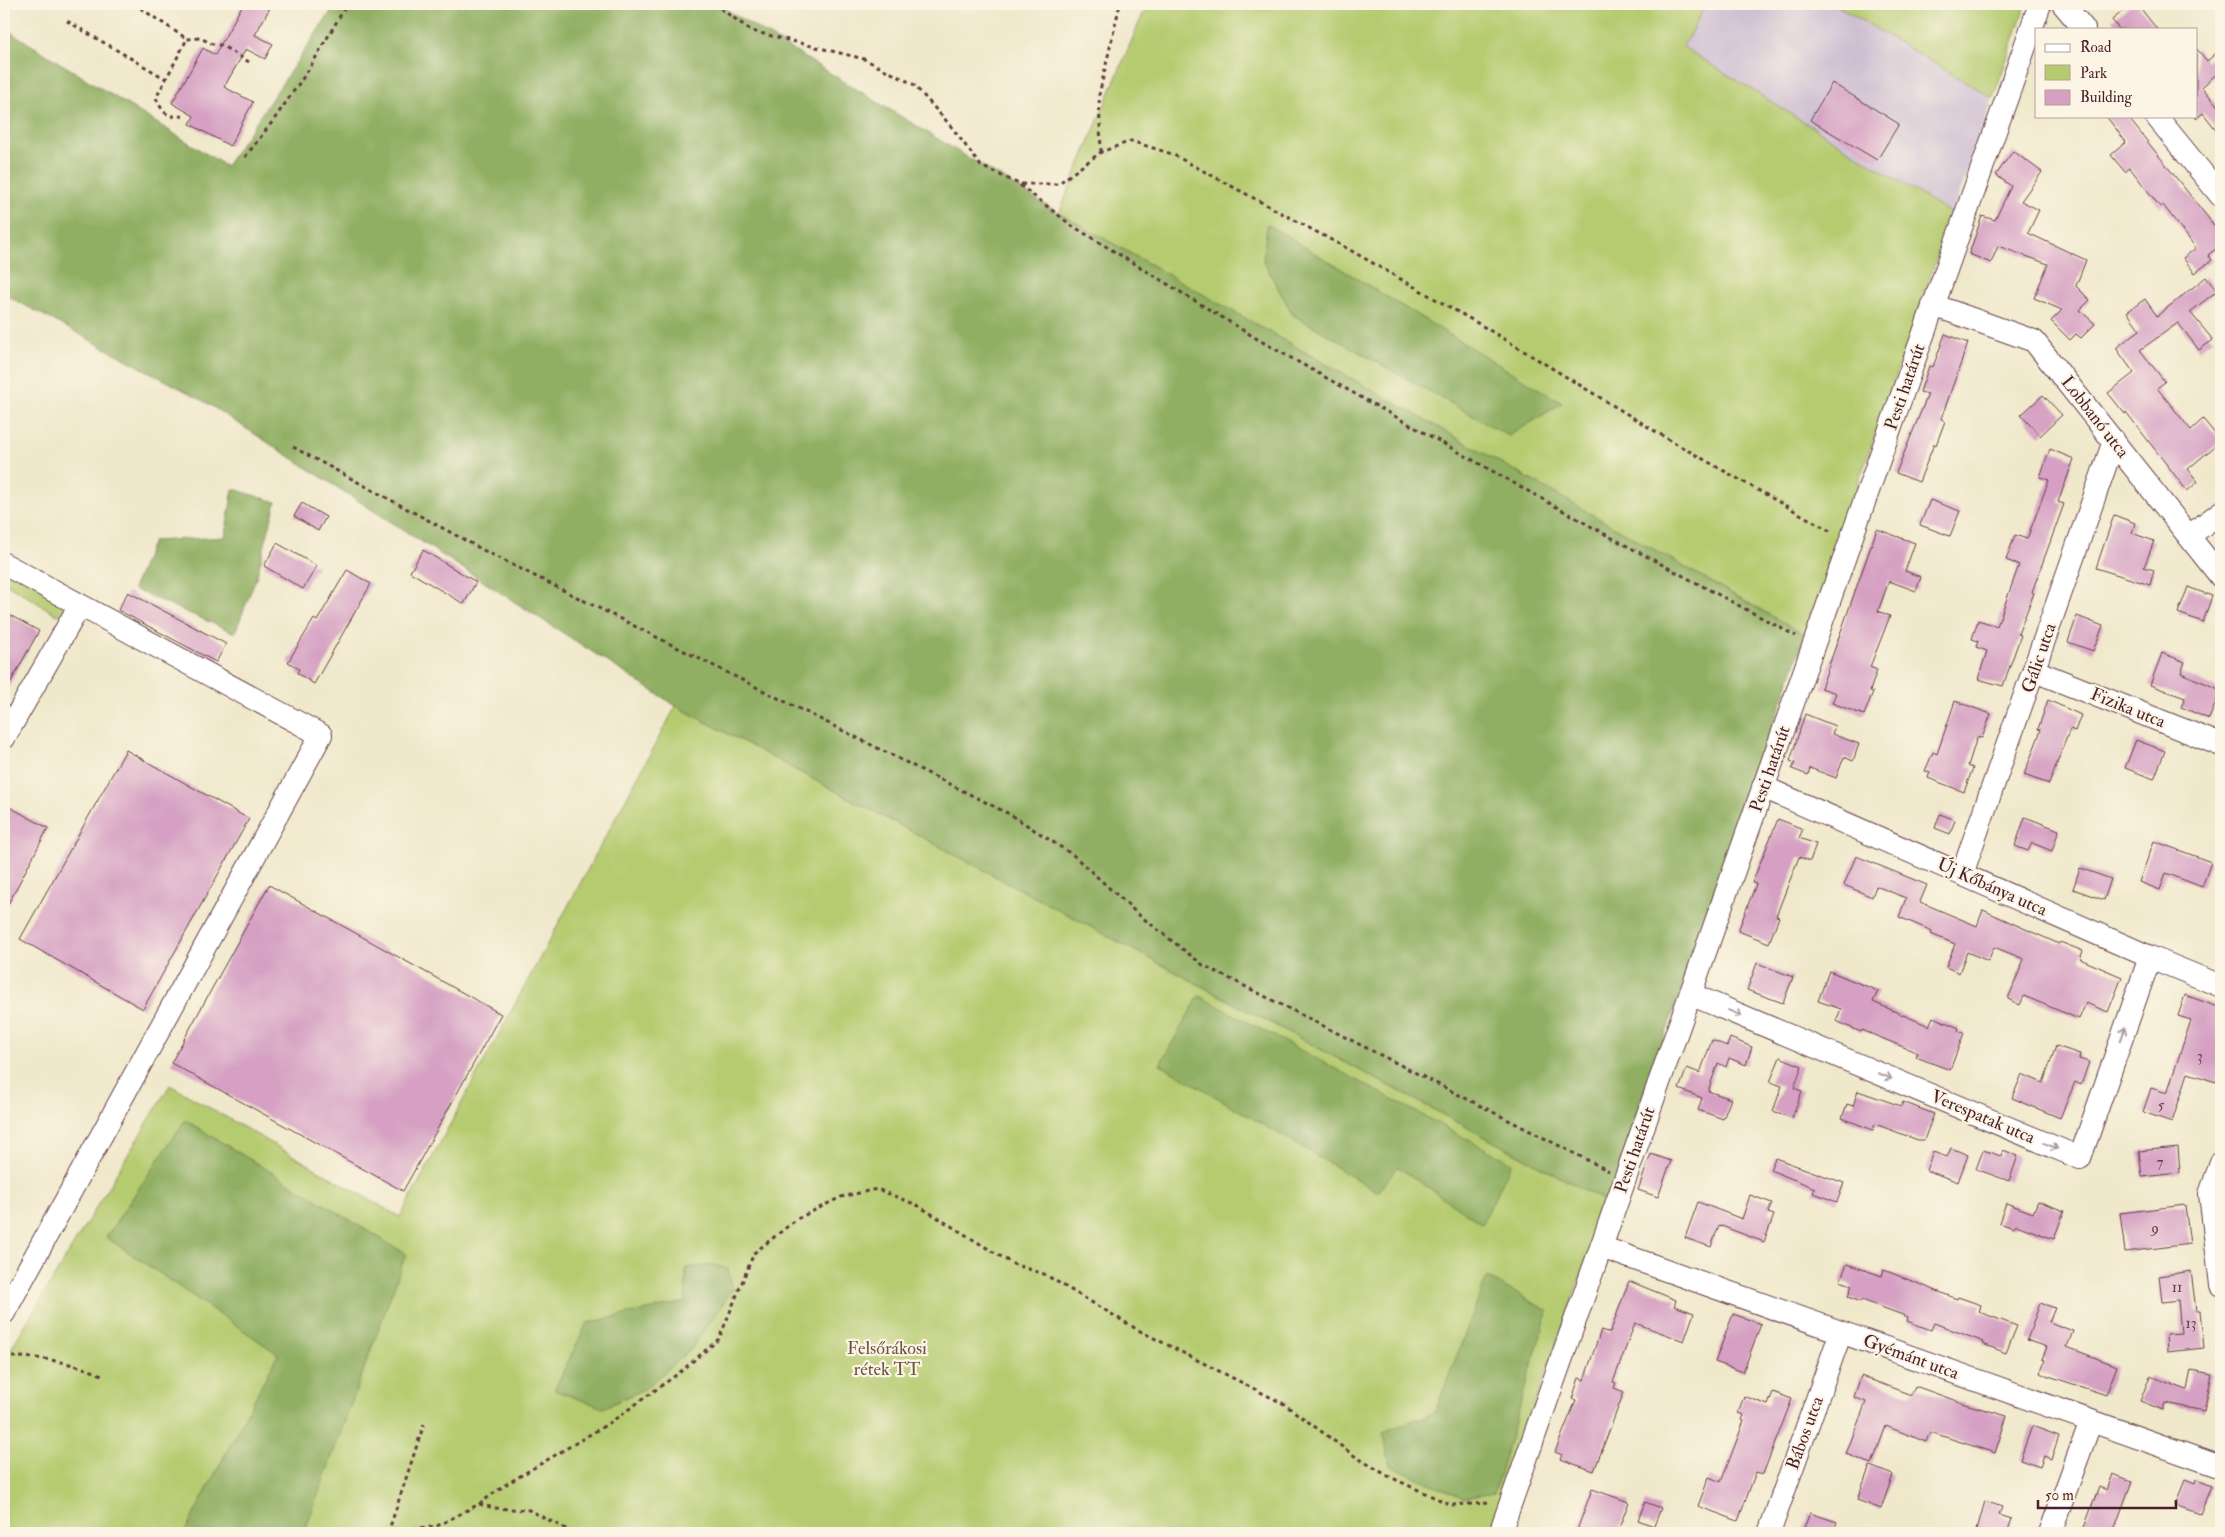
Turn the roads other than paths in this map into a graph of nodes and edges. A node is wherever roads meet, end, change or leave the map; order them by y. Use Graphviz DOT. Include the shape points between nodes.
graph roads {
  1 [pos="2040,4"];
  2 [pos="2063,4"];
  3 [pos="2083,28"];
  4 [pos="2158,118"];
  5 [pos="2221,196"];
  6 [pos="1933,305"];
  7 [pos="2114,441"];
  8 [pos="2221,512"];
  9 [pos="2189,536"];
  10 [pos="4,564"];
  11 [pos="2221,577"];
  12 [pos="80,605"];
  13 [pos="2034,672"];
  14 [pos="4,738"];
  15 [pos="2221,745"];
  16 [pos="1763,787"];
  17 [pos="1962,874"];
  18 [pos="2150,957"];
  19 [pos="2221,986"];
  20 [pos="1690,994"];
  21 [pos="2221,1163"];
  22 [pos="1601,1247"];
  23 [pos="2221,1285"];
  24 [pos="4,1312"];
  25 [pos="1841,1332"];
  26 [pos="2091,1421"];
  27 [pos="2221,1467"];
  28 [pos="1500,1533"];
  29 [pos="1769,1533"];
  30 [pos="2050,1533"];
  1 -- 6 [label="street, Pesti határút"];
  2 -- 3 [label="street"];
  4 -- 5 [label="street"];
  6 -- 7 [label="street, Lobbanó utca" via="2034,341"];
  6 -- 16 [label="street, Pesti határút"];
  7 -- 9 [label="street, Lobbanó utca"];
  7 -- 13 [label="street, Gálic utca"];
  8 -- 9 [label="street"];
  9 -- 11 [label="street, Lobbanó utca"];
  10 -- 12 [label="street"];
  12 -- 14 [label="street"];
  12 -- 24 [label="street" via="321,735"];
  13 -- 15 [label="street, Fizika utca"];
  13 -- 17 [label="street, Gálic utca"];
  16 -- 17 [label="street, Új Kőbánya utca"];
  16 -- 20 [label="street, Pesti határút"];
  17 -- 18 [label="street, Új Kőbánya utca"];
  18 -- 19 [label="street, Új Kőbánya utca"];
  20 -- 18 [label="street, Verespatak utca, one-way" via="2080,1158"];
  20 -- 22 [label="street, Pesti határút"];
  21 -- 23 [label="street" via="2210,1194"];
  22 -- 25 [label="street, Gyémánt utca"];
  22 -- 28 [label="street, Pesti határút"];
  25 -- 26 [label="street, Gyémánt utca"];
  25 -- 29 [label="street, Bábos utca"];
  26 -- 27 [label="street, Gyémánt utca"];
  26 -- 30 [label="street"];
}
